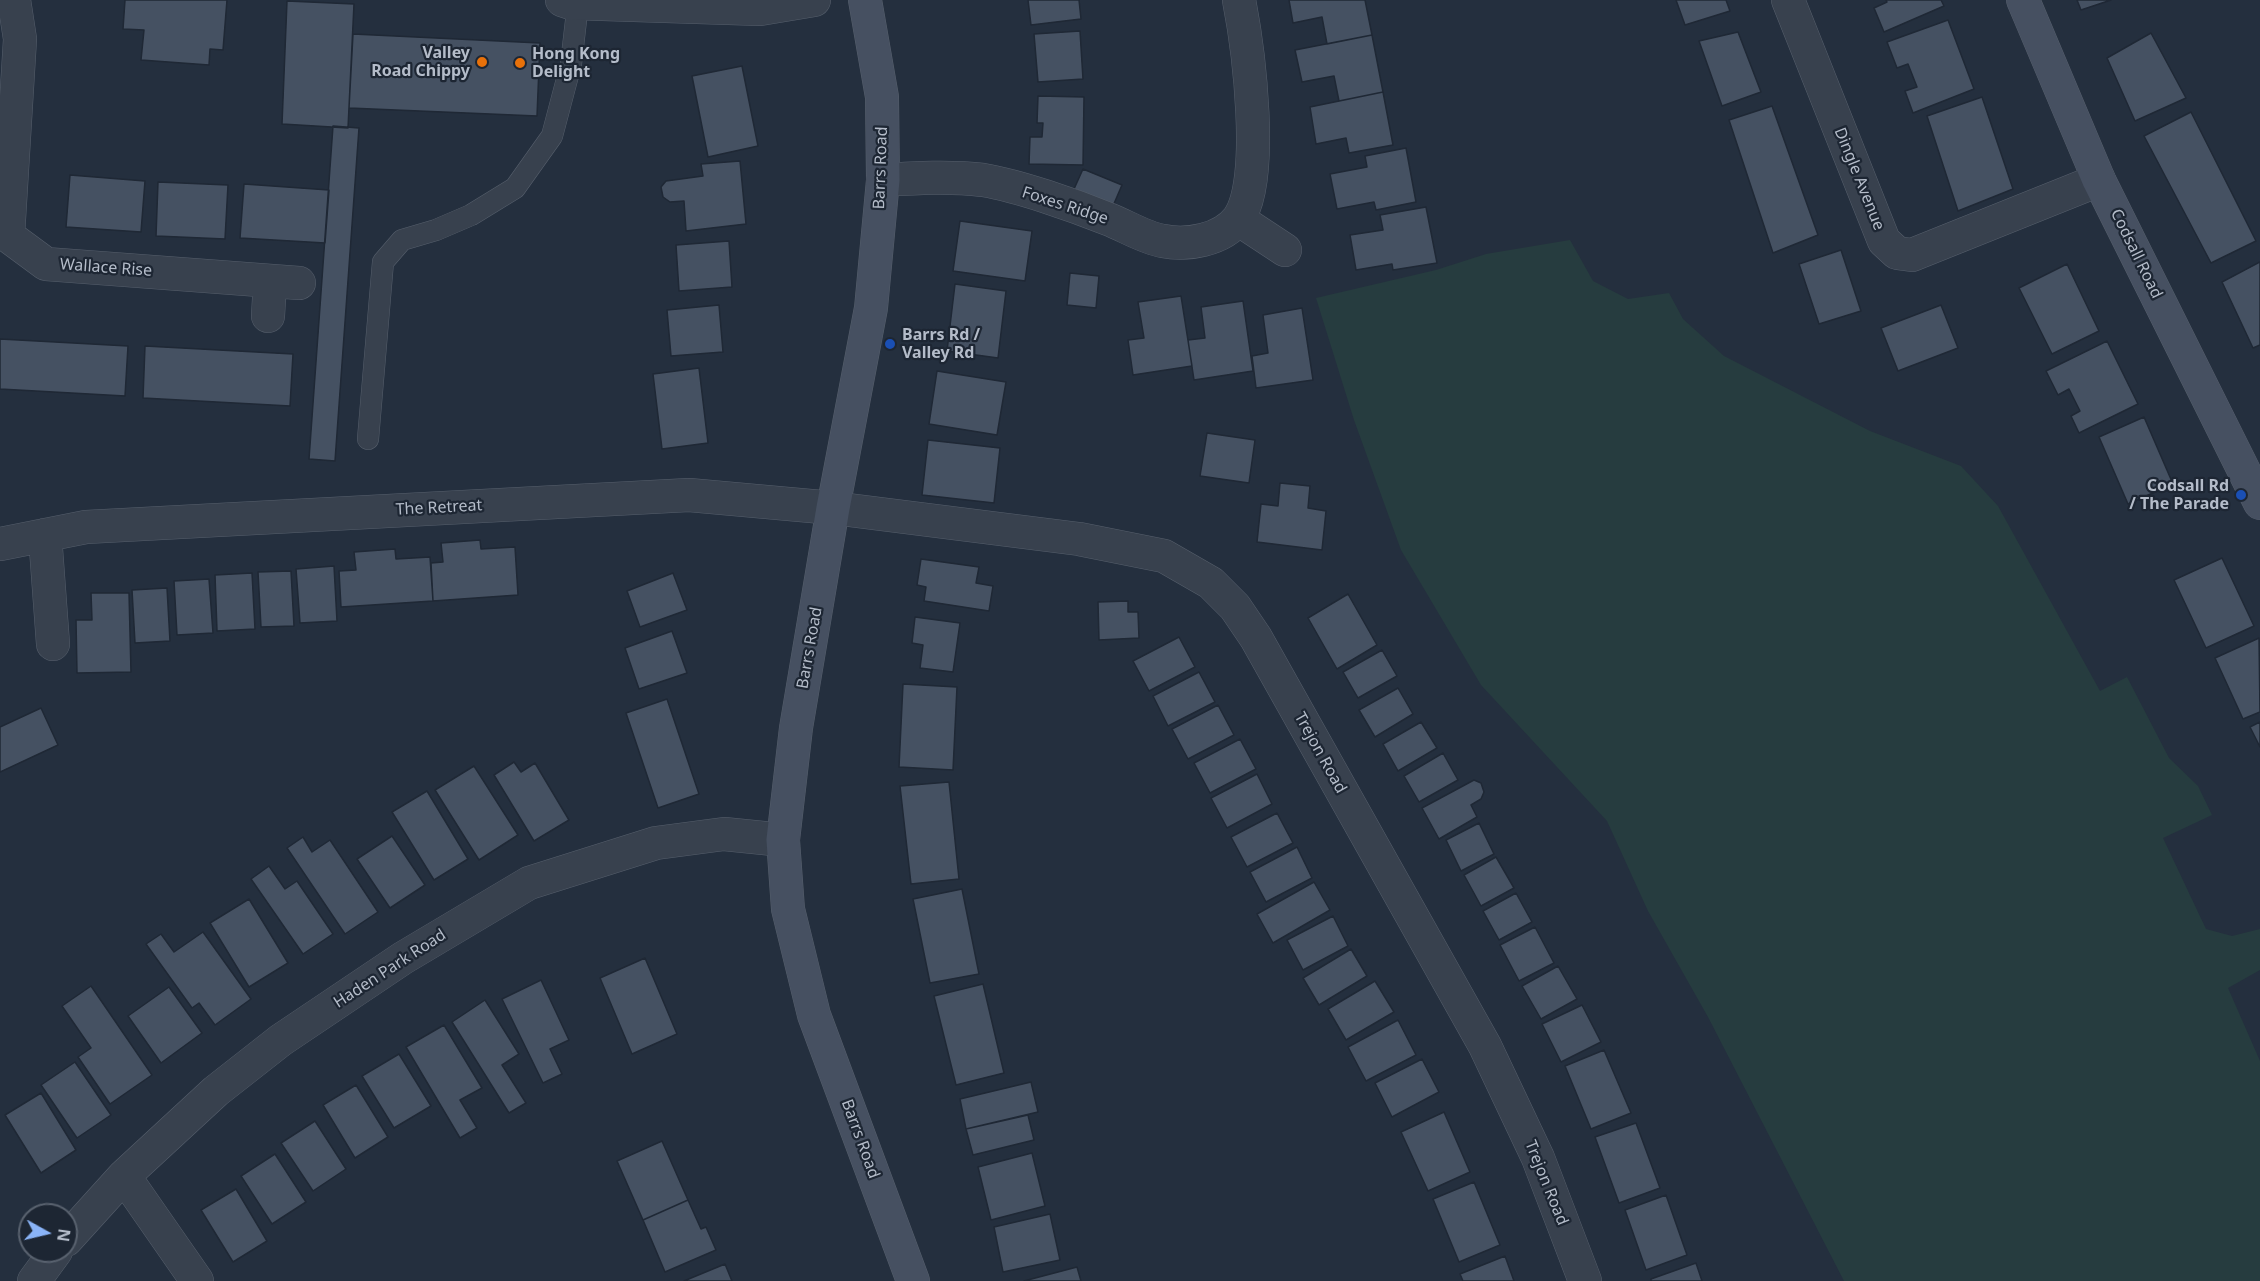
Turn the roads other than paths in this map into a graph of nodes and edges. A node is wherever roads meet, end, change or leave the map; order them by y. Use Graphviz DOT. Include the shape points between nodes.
graph roads {
  1 [pos="14,0"];
  2 [pos="814,0"];
  3 [pos="865,0"];
  4 [pos="1239,0"];
  5 [pos="1788,0"];
  6 [pos="2024,0"];
  7 [pos="570,1"];
  8 [pos="883,180"];
  9 [pos="2099,180"];
  10 [pos="1238,219"];
  11 [pos="1285,250"];
  12 [pos="268,316"];
  13 [pos="368,439"];
  14 [pos="2260,503"];
  15 [pos="833,508"];
  16 [pos="45,535"];
  17 [pos="0,543"];
  18 [pos="53,644"];
  19 [pos="783,840"];
  20 [pos="124,1176"];
  21 [pos="78,1227"];
  22 [pos="47,1263"];
  23 [pos="34,1281"];
  24 [pos="196,1281"];
  25 [pos="913,1281"];
  26 [pos="1585,1281"];
  1 -- 12 [label="street, Wallace Rise" via="20,39 8,236 46,264 285,282"];
  2 -- 7 [label="street" via="760,9"];
  3 -- 8 [label="street, Barrs Road" via="882,97"];
  4 -- 10 [label="street" via="1254,104 1248,198"];
  5 -- 9 [label="street, Dingle Avenue" via="1884,241 1897,253 1912,255"];
  6 -- 9 [label="street, Codsall Road"];
  7 -- 13 [label="lane" via="571,64 552,136 515,188 471,215 402,240 383,262"];
  8 -- 10 [label="street, Foxes Ridge" via="935,177 984,181 1077,207 1162,241 1197,241 1219,235"];
  8 -- 15 [label="street, Barrs Road" via="871,308"];
  9 -- 14 [label="street, Codsall Road"];
  10 -- 11 [label="street"];
  15 -- 16 [label="street, The Retreat" via="689,495 86,527"];
  15 -- 19 [label="street, Barrs Road" via="796,728"];
  15 -- 26 [label="street, Trejon Road" via="1078,539 1164,556 1210,583 1235,607 1485,1046 1538,1158"];
  16 -- 17 [label="street, The Retreat"];
  16 -- 18 [label="street"];
  19 -- 20 [label="street, Haden Park Road" via="724,834 656,843 529,883 403,958 281,1040 216,1091"];
  19 -- 25 [label="street, Barrs Road" via="788,909 814,1015"];
  20 -- 21 [label="street, Haden Park Road"];
  20 -- 24 [label="street"];
  22 -- 23 [label="street"];
}
